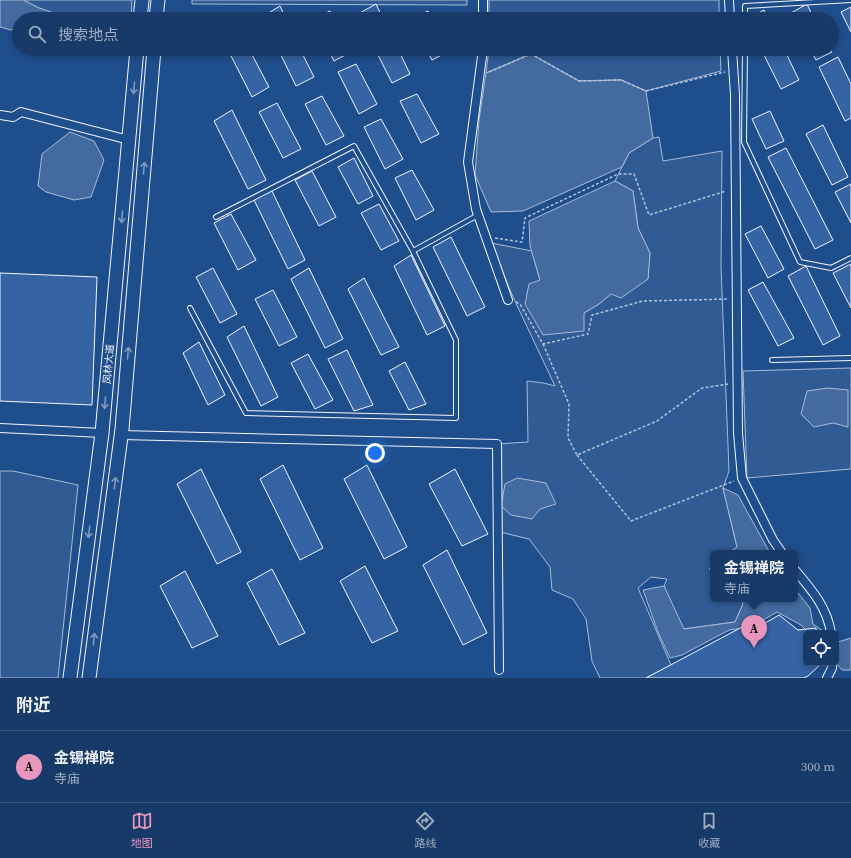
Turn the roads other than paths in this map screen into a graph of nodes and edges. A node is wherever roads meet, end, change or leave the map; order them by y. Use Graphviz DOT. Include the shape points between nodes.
graph roads {
  1 [pos="142,0"];
  2 [pos="158,0"];
  3 [pos="483,0"];
  4 [pos="729,0"];
  5 [pos="851,0"];
  6 [pos="141,12"];
  7 [pos="157,12"];
  8 [pos="483,12"];
  9 [pos="730,12"];
  10 [pos="745,12"];
  11 [pos="136,56"];
  12 [pos="153,56"];
  13 [pos="482,56"];
  14 [pos="732,56"];
  15 [pos="745,56"];
  16 [pos="744,113"];
  17 [pos="735,114"];
  18 [pos="0,115"];
  19 [pos="129,140"];
  20 [pos="478,215"];
  21 [pos="216,217"];
  22 [pos="413,251"];
  23 [pos="851,258"];
  24 [pos="508,300"];
  25 [pos="190,308"];
  26 [pos="851,358"];
  27 [pos="772,360"];
  28 [pos="0,428"];
  29 [pos="102,433"];
  30 [pos="121,435"];
  31 [pos="780,550"];
  32 [pos="798,574"];
  33 [pos="831,630"];
  34 [pos="832,666"];
  35 [pos="499,670"];
  36 [pos="70,678"];
  37 [pos="89,678"];
  38 [pos="827,678"];
  1 -- 6 [label="main road"];
  2 -- 7 [label="main road"];
  3 -- 8 [label="street"];
  4 -- 9 [label="street"];
  5 -- 10 [label="lane" via="745,6"];
  11 -- 19 [label="main road, 凤林大道, one-way"];
  30 -- 12 [label="main road, 凤林大道, one-way"];
  13 -- 20 [label="street" via="468,162"];
  14 -- 17 [label="street"];
  15 -- 16 [label="lane"];
  16 -- 17 [label="street"];
  16 -- 23 [label="lane" via="744,142 800,262 831,268"];
  17 -- 31 [label="street" via="738,432 742,478"];
  18 -- 19 [label="street" via="13,117 21,112"];
  19 -- 29 [label="main road, 凤林大道, one-way"];
  20 -- 22 [label="lane"];
  20 -- 24 [label="street"];
  21 -- 22 [label="lane" via="354,146"];
  22 -- 25 [label="lane" via="456,340 456,418 246,412"];
  26 -- 27 [label="lane"];
  28 -- 29 [label="street"];
  29 -- 36 [label="main road, 凤林大道, one-way"];
  30 -- 35 [label="street" via="496,444"];
  37 -- 30 [label="main road, 凤林大道, one-way"];
  32 -- 33 [label="street" via="822,604"];
  34 -- 38 [label="street"];
}
